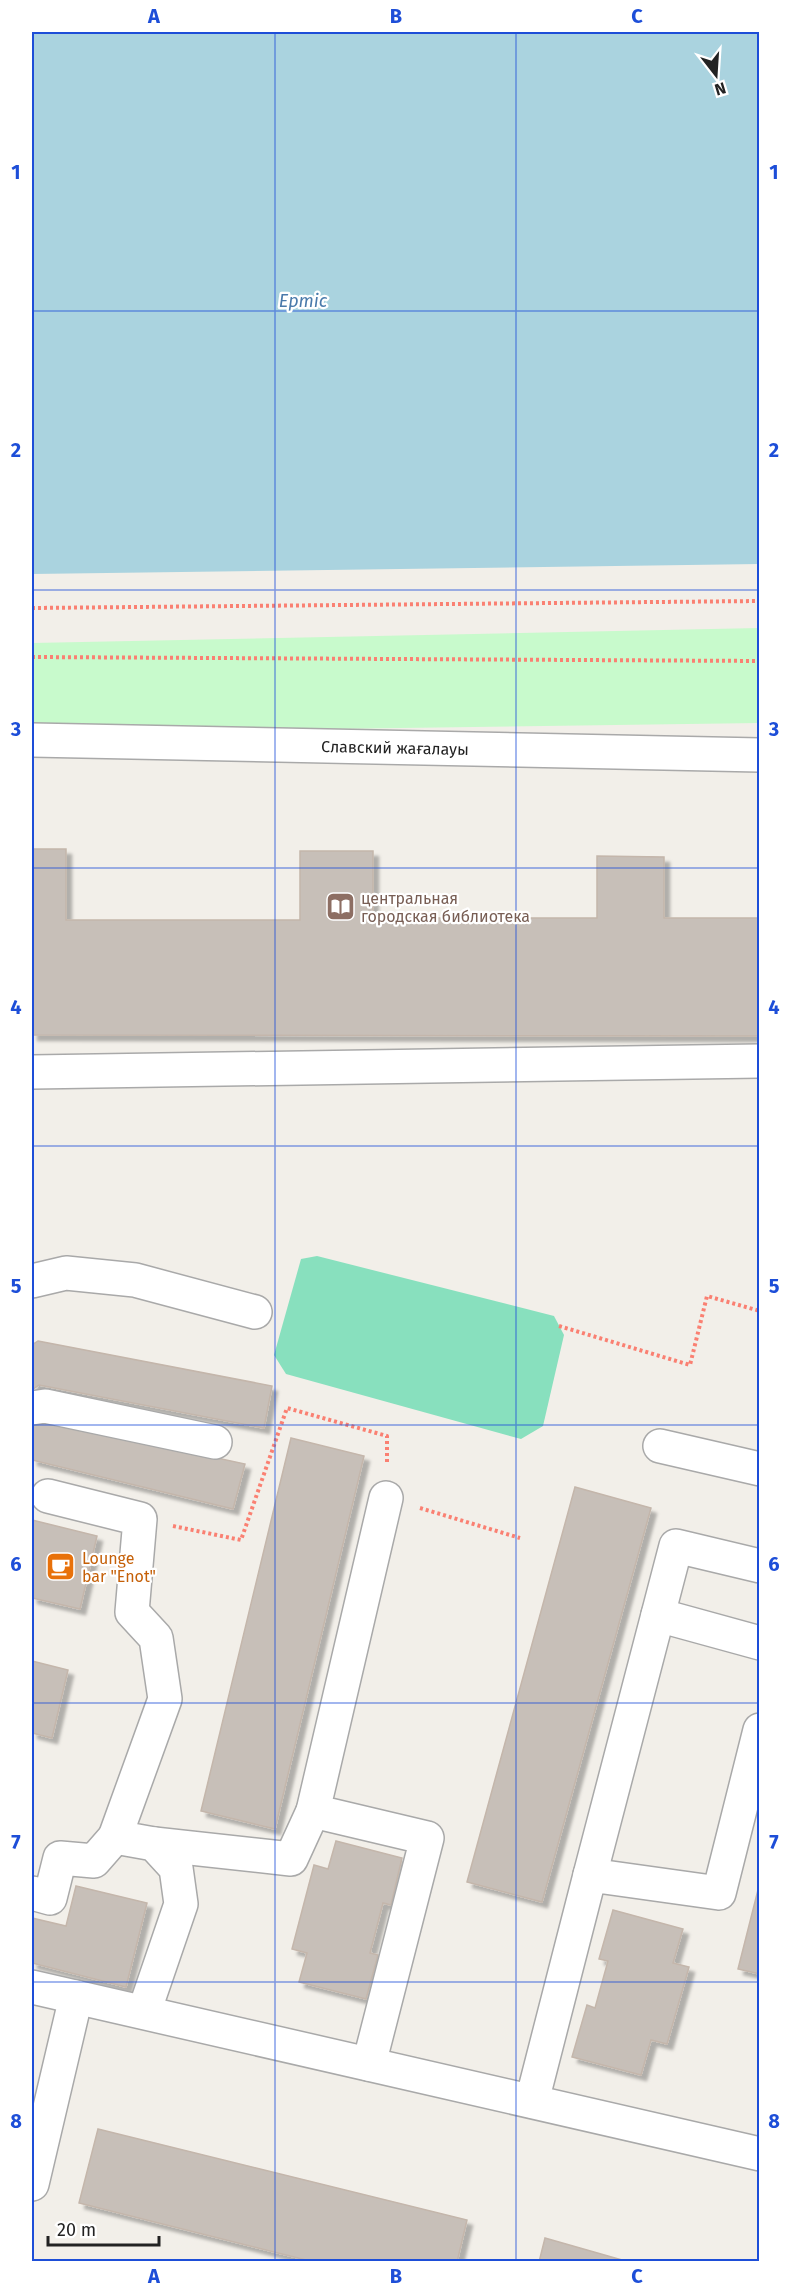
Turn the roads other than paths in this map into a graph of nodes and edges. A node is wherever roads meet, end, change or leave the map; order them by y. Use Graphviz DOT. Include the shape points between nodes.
graph roads {
  1 [pos="32,740"];
  2 [pos="759,755"];
  3 [pos="759,1061"];
  4 [pos="32,1072"];
  5 [pos="32,1281"];
  6 [pos="255,1312"];
  7 [pos="32,1407"];
  8 [pos="215,1442"];
  9 [pos="660,1446"];
  10 [pos="759,1469"];
  11 [pos="48,1496"];
  12 [pos="386,1498"];
  13 [pos="759,1566"];
  14 [pos="658,1615"];
  15 [pos="759,1643"];
  16 [pos="759,1730"];
  17 [pos="313,1811"];
  18 [pos="115,1837"];
  19 [pos="154,1844"];
  20 [pos="590,1875"];
  21 [pos="32,1893"];
  22 [pos="32,1987"];
  23 [pos="76,1997"];
  24 [pos="144,2012"];
  25 [pos="369,2064"];
  26 [pos="532,2101"];
  27 [pos="759,2154"];
  28 [pos="32,2184"];
  1 -- 2 [label="street, Славский жағалауы"];
  3 -- 4 [label="street"];
  5 -- 6 [label="street" via="66,1273 135,1280"];
  7 -- 8 [label="street" via="45,1406"];
  9 -- 10 [label="street"];
  11 -- 18 [label="street" via="140,1519 132,1612 156,1638 165,1698"];
  12 -- 17 [label="street"];
  13 -- 14 [label="street" via="676,1546"];
  14 -- 15 [label="street"];
  14 -- 20 [label="street"];
  16 -- 20 [label="street" via="719,1893"];
  17 -- 19 [label="street" via="291,1859"];
  17 -- 25 [label="street" via="427,1838"];
  18 -- 19 [label="street"];
  18 -- 21 [label="street" via="94,1861 60,1858 50,1898"];
  19 -- 24 [label="street" via="176,1868 182,1904"];
  20 -- 26 [label="street"];
  22 -- 23 [label="street"];
  23 -- 24 [label="street"];
  23 -- 28 [label="street"];
  24 -- 25 [label="street"];
  25 -- 26 [label="street"];
  26 -- 27 [label="street"];
}
